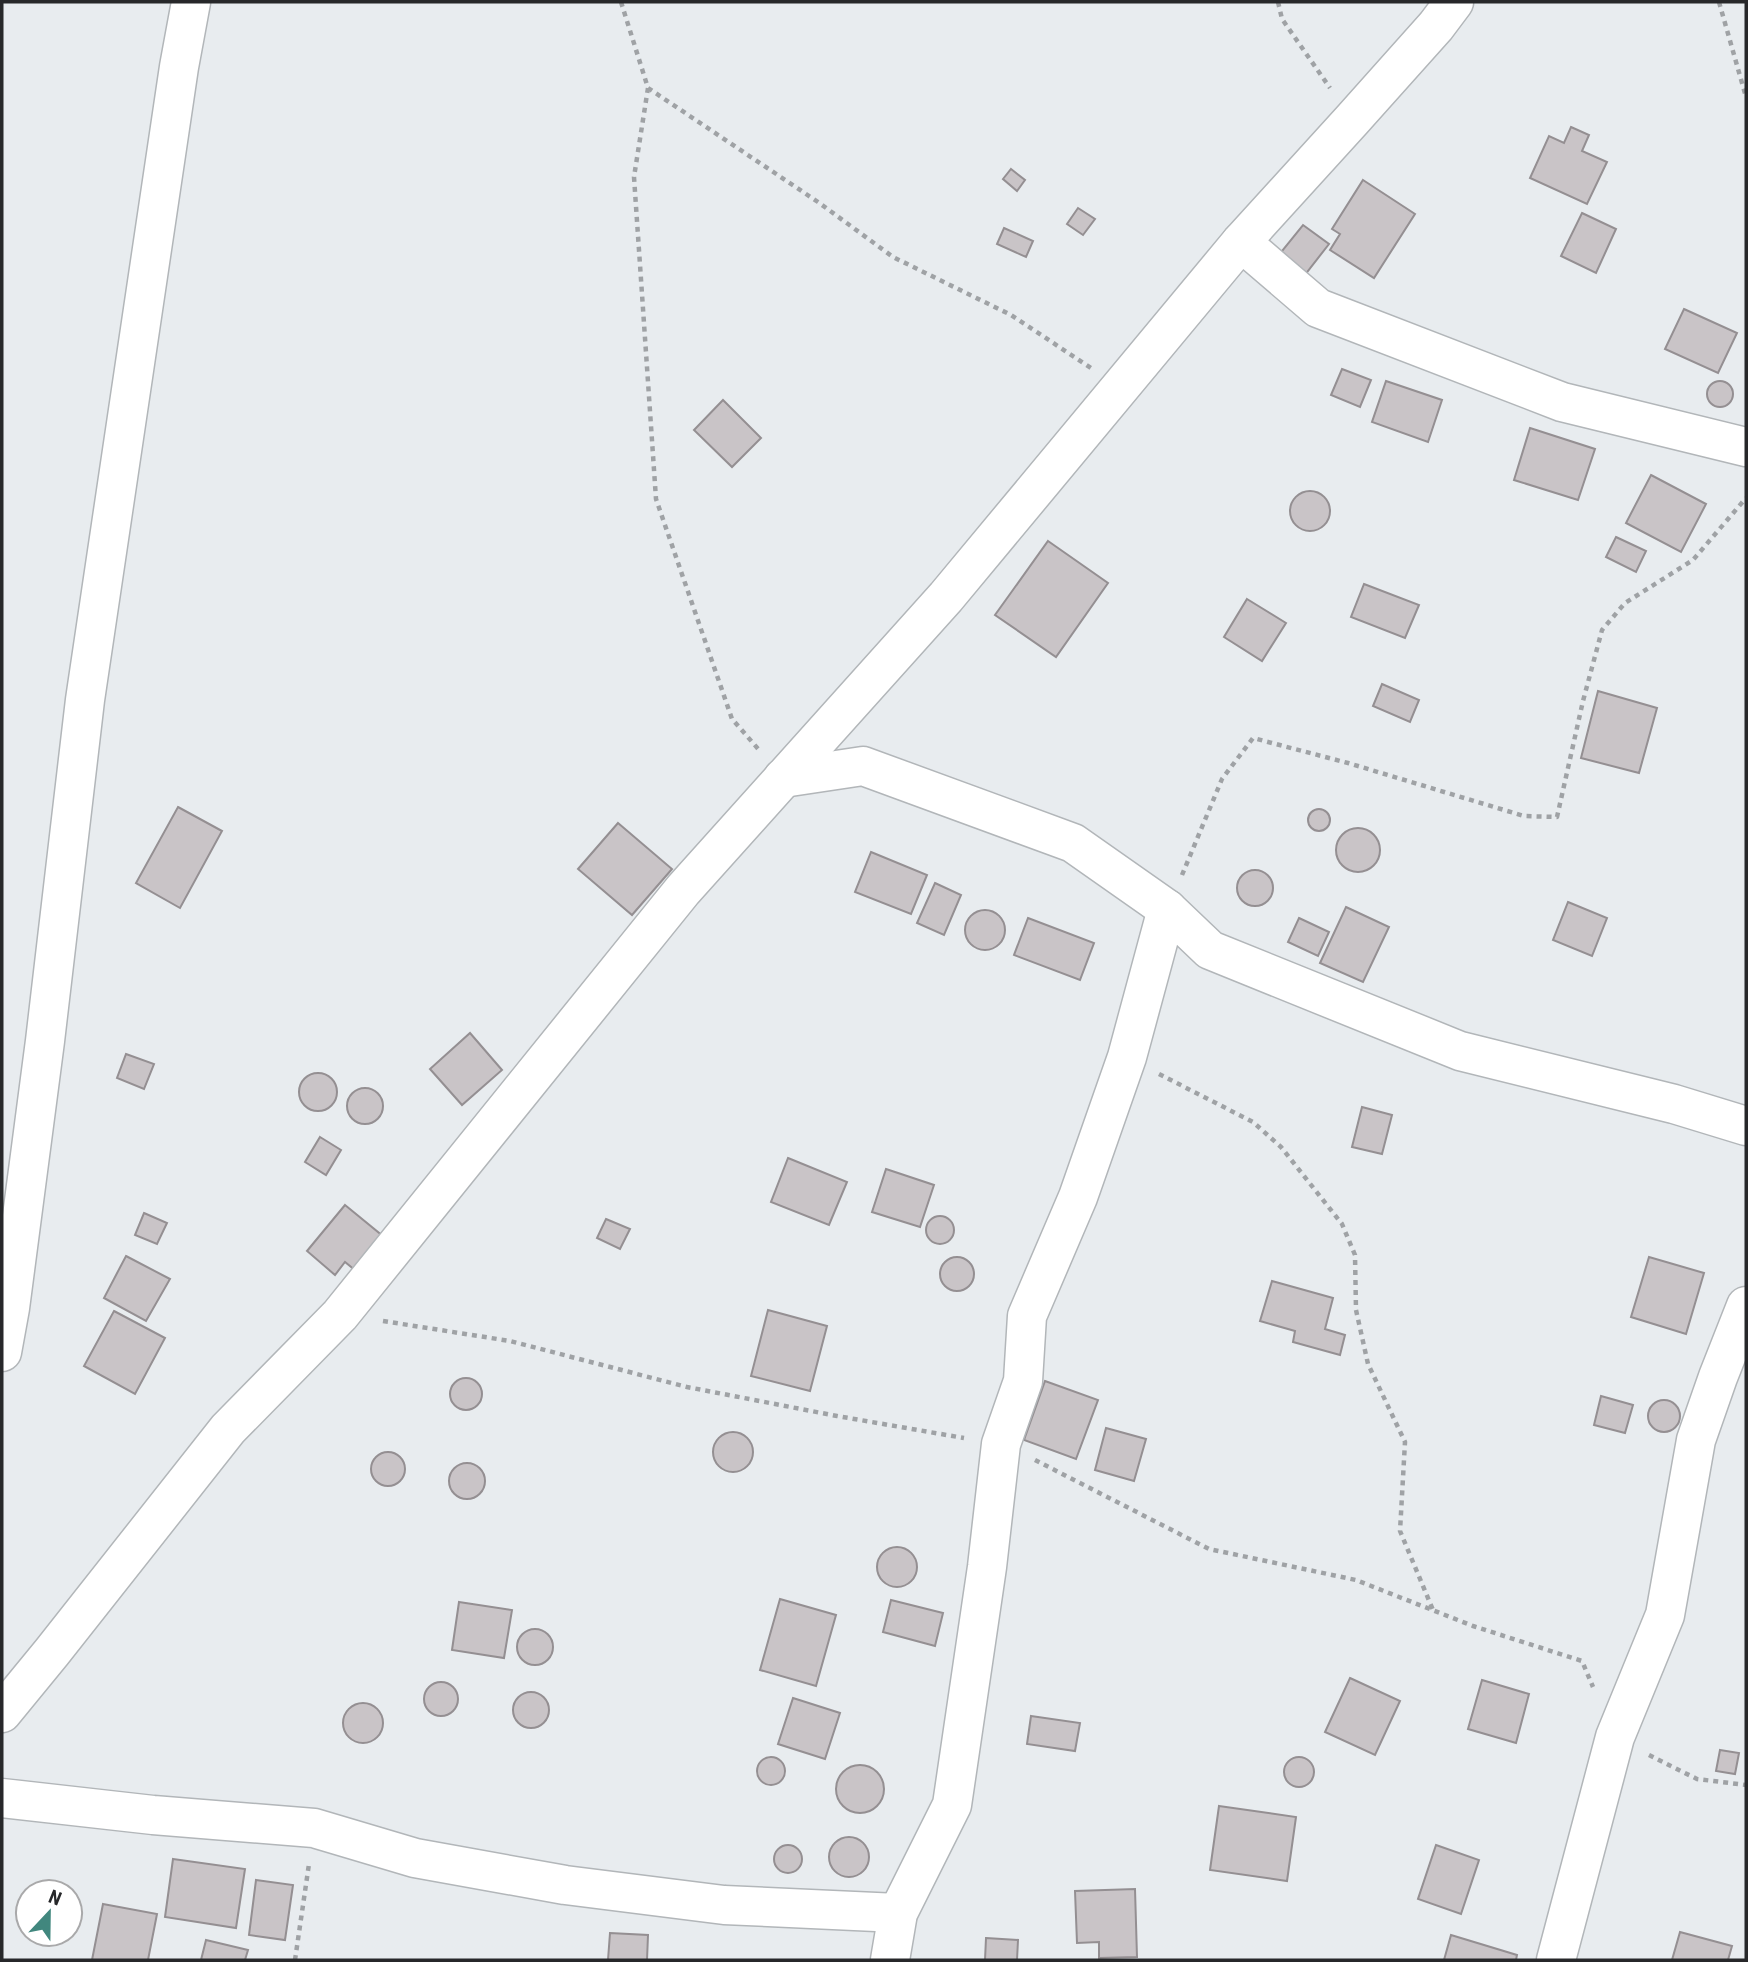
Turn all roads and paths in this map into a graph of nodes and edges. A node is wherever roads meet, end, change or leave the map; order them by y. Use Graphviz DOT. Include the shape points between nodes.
graph roads {
  1 [pos="191,2"];
  2 [pos="621,2"];
  3 [pos="1278,2"];
  4 [pos="1454,2"];
  5 [pos="1719,2"];
  6 [pos="649,88"];
  7 [pos="1746,97"];
  8 [pos="1352,120"];
  9 [pos="1241,242"];
  10 [pos="1134,374"];
  11 [pos="1746,447"];
  12 [pos="1746,498"];
  13 [pos="783,778"];
  14 [pos="1167,909"];
  15 [pos="1127,1057"];
  16 [pos="1746,1126"];
  17 [pos="1746,1306"];
  18 [pos="340,1315"];
  19 [pos="2,1352"];
  20 [pos="1001,1444"];
  21 [pos="1434,1610"];
  22 [pos="1593,1687"];
  23 [pos="2,1713"];
  24 [pos="1615,1737"];
  25 [pos="1746,1786"];
  26 [pos="2,1798"];
  27 [pos="314,1828"];
  28 [pos="898,1913"];
  29 [pos="295,1960"];
  30 [pos="890,1960"];
  31 [pos="1556,1960"];
  1 -- 19 [label="street" via="85,700 40,1082"];
  2 -- 6 [label="path"];
  3 -- 8 [label="path" via="1282,19"];
  4 -- 8 [label="street"];
  5 -- 7 [label="path"];
  6 -- 10 [label="path" via="893,257 1011,315 1089,368"];
  6 -- 13 [label="path" via="634,177 656,499 732,719"];
  8 -- 9 [label="street"];
  9 -- 10 [label="street"];
  9 -- 11 [label="street" via="1318,308 1562,402"];
  10 -- 13 [label="street" via="946,597"];
  12 -- 14 [label="path" via="1693,560 1625,603 1602,630 1557,817 1524,816 1253,738 1222,779"];
  13 -- 14 [label="street" via="863,766 1073,843"];
  13 -- 18 [label="street" via="629,955"];
  14 -- 15 [label="street"];
  14 -- 16 [label="street" via="1210,950 1460,1051"];
  15 -- 20 [label="street" via="1078,1197 1027,1316 1023,1381"];
  15 -- 21 [label="path" via="1253,1122 1281,1147 1342,1224 1355,1255 1356,1310 1368,1364 1405,1442 1400,1531"];
  17 -- 24 [label="street" via="1696,1440 1665,1615"];
  18 -- 20 [label="path" via="510,1341 687,1387"];
  18 -- 23 [label="street" via="228,1429"];
  20 -- 21 [label="path" via="1209,1549 1356,1580"];
  20 -- 28 [label="street" via="952,1805"];
  21 -- 22 [label="path" via="1582,1661"];
  24 -- 25 [label="path" via="1697,1779"];
  24 -- 31 [label="street"];
  26 -- 27 [label="street"];
  27 -- 28 [label="street" via="415,1858 565,1885 724,1905"];
  27 -- 29 [label="path"];
  28 -- 30 [label="street"];
}
